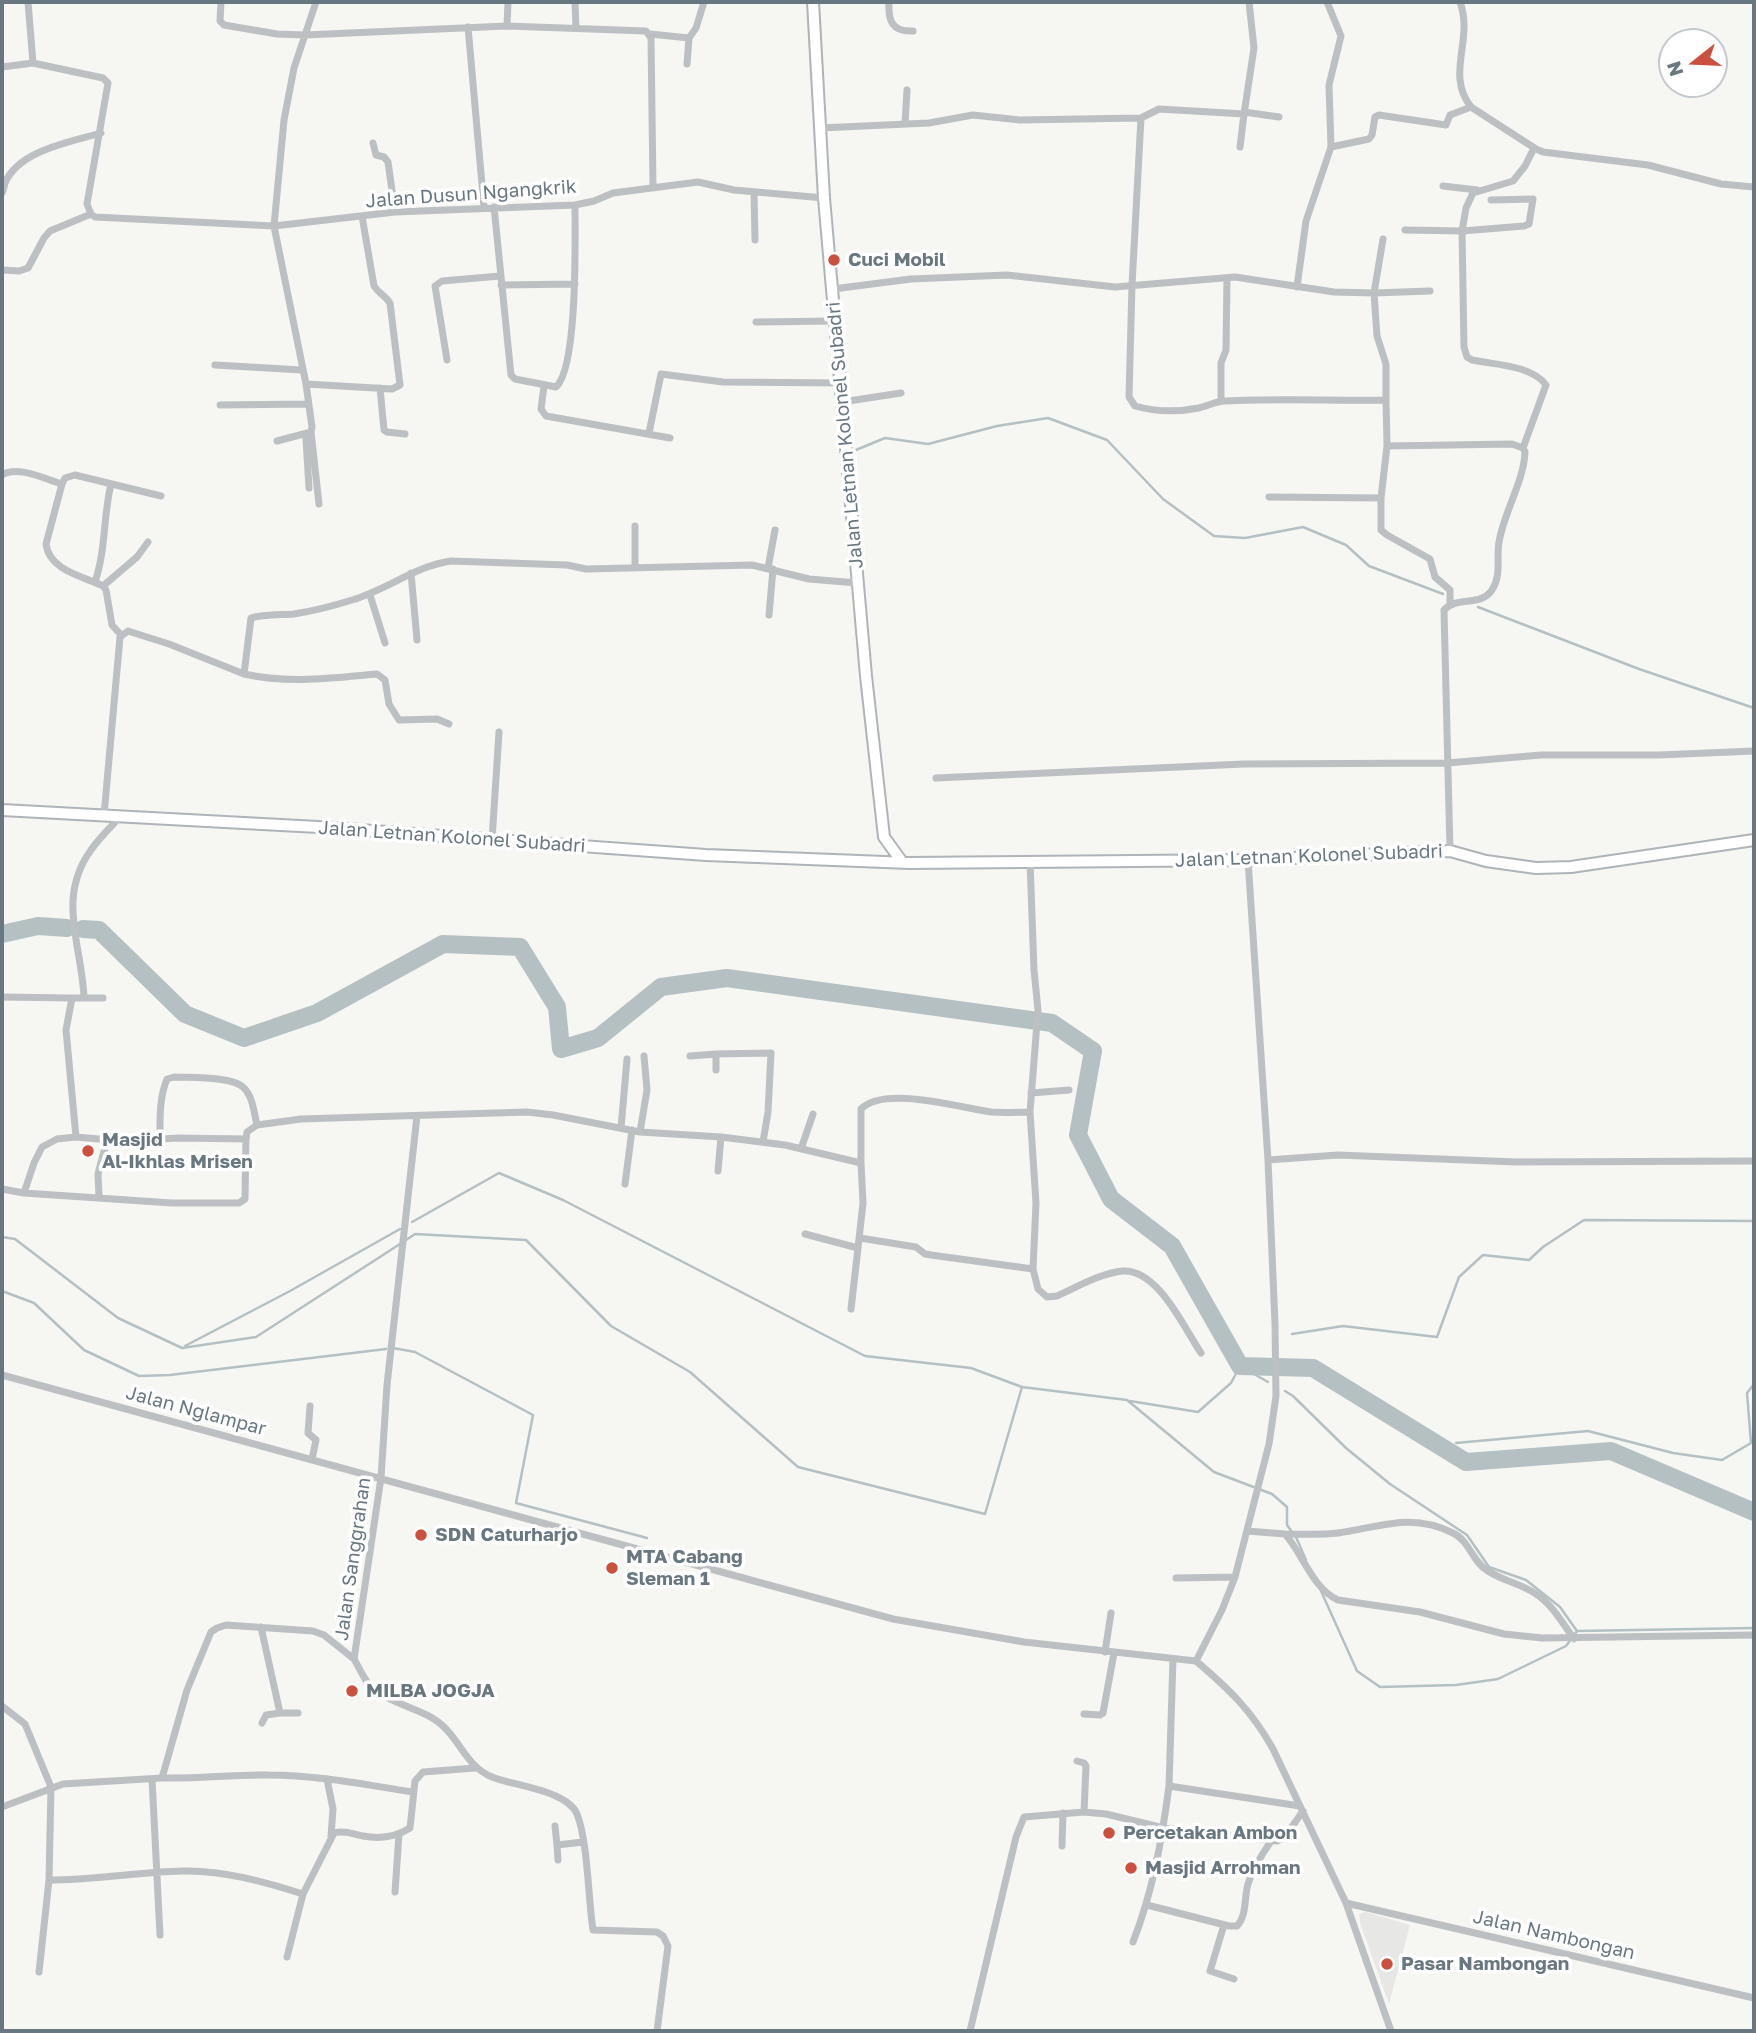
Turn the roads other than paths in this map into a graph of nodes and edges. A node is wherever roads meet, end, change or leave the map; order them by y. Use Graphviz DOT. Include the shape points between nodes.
graph roads {
  1 [pos="28,2"];
  2 [pos="221,2"];
  3 [pos="316,2"];
  4 [pos="508,2"];
  5 [pos="575,2"];
  6 [pos="704,2"];
  7 [pos="813,2"];
  8 [pos="889,2"];
  9 [pos="1249,2"];
  10 [pos="1327,2"];
  11 [pos="1460,2"];
  12 [pos="507,26"];
  13 [pos="468,27"];
  14 [pos="576,27"];
  15 [pos="913,31"];
  16 [pos="650,34"];
  17 [pos="305,35"];
  18 [pos="690,38"];
  19 [pos="33,63"];
  20 [pos="687,64"];
  21 [pos="2,67"];
  22 [pos="907,90"];
  23 [pos="1471,107"];
  24 [pos="1244,113"];
  25 [pos="1279,117"];
  26 [pos="1141,118"];
  27 [pos="905,124"];
  28 [pos="820,128"];
  29 [pos="100,133"];
  30 [pos="373,143"];
  31 [pos="1240,147"];
  32 [pos="1331,147"];
  33 [pos="1534,148"];
  34 [pos="1443,186"];
  35 [pos="653,187"];
  36 [pos="1754,187"];
  37 [pos="1477,190"];
  38 [pos="754,192"];
  39 [pos="2,193"];
  40 [pos="824,198"];
  41 [pos="1491,200"];
  42 [pos="575,205"];
  43 [pos="484,207"];
  44 [pos="494,207"];
  45 [pos="395,212"];
  46 [pos="90,214"];
  47 [pos="362,216"];
  48 [pos="274,226"];
  49 [pos="1405,230"];
  50 [pos="1462,231"];
  51 [pos="1383,239"];
  52 [pos="755,240"];
  53 [pos="2,270"];
  54 [pos="1227,278"];
  55 [pos="500,281"];
  56 [pos="575,284"];
  57 [pos="1132,285"];
  58 [pos="1297,287"];
  59 [pos="833,289"];
  60 [pos="1430,291"];
  61 [pos="1374,293"];
  62 [pos="835,321"];
  63 [pos="756,322"];
  64 [pos="447,360"];
  65 [pos="215,365"];
  66 [pos="302,370"];
  67 [pos="841,383"];
  68 [pos="306,384"];
  69 [pos="544,386"];
  70 [pos="380,388"];
  71 [pos="901,393"];
  72 [pos="1387,400"];
  73 [pos="1221,401"];
  74 [pos="842,402"];
  75 [pos="308,404"];
  76 [pos="219,405"];
  77 [pos="308,433"];
  78 [pos="649,433"];
  79 [pos="405,434"];
  80 [pos="670,438"];
  81 [pos="277,441"];
  82 [pos="1387,446"];
  83 [pos="1523,448"];
  84 [pos="2,475"];
  85 [pos="62,484"];
  86 [pos="111,484"];
  87 [pos="309,488"];
  88 [pos="161,496"];
  89 [pos="1269,497"];
  90 [pos="1381,498"];
  91 [pos="319,504"];
  92 [pos="635,526"];
  93 [pos="775,530"];
  94 [pos="148,542"];
  95 [pos="635,568"];
  96 [pos="770,569"];
  97 [pos="411,573"];
  98 [pos="857,583"];
  99 [pos="99,584"];
  100 [pos="370,595"];
  101 [pos="1450,604"];
  102 [pos="769,615"];
  103 [pos="121,635"];
  104 [pos="417,640"];
  105 [pos="385,643"];
  106 [pos="244,674"];
  107 [pos="449,724"];
  108 [pos="499,732"];
  109 [pos="1754,751"];
  110 [pos="1447,763"];
  111 [pos="936,778"];
  112 [pos="2,810"];
  113 [pos="104,815"];
  114 [pos="120,817"];
  115 [pos="884,837"];
  116 [pos="492,839"];
  117 [pos="1754,840"];
  118 [pos="1450,851"];
  119 [pos="1248,860"];
  120 [pos="1030,861"];
  121 [pos="879,862"];
  122 [pos="902,862"];
  123 [pos="2,997"];
  124 [pos="72,998"];
  125 [pos="84,998"];
  126 [pos="103,998"];
  127 [pos="716,1054"];
  128 [pos="644,1056"];
  129 [pos="690,1056"];
  130 [pos="627,1059"];
  131 [pos="716,1070"];
  132 [pos="1069,1090"];
  133 [pos="1031,1093"];
  134 [pos="1030,1112"];
  135 [pos="813,1114"];
  136 [pos="417,1116"];
  137 [pos="257,1125"];
  138 [pos="621,1128"];
  139 [pos="632,1130"];
  140 [pos="640,1132"];
  141 [pos="76,1137"];
  142 [pos="721,1138"];
  143 [pos="160,1139"];
  144 [pos="246,1139"];
  145 [pos="107,1140"];
  146 [pos="763,1142"];
  147 [pos="801,1149"];
  148 [pos="1268,1160"];
  149 [pos="1754,1161"];
  150 [pos="862,1163"];
  151 [pos="718,1171"];
  152 [pos="625,1184"];
  153 [pos="2,1189"];
  154 [pos="24,1193"];
  155 [pos="99,1197"];
  156 [pos="805,1234"];
  157 [pos="860,1238"];
  158 [pos="858,1248"];
  159 [pos="1033,1269"];
  160 [pos="850,1310"];
  161 [pos="1202,1353"];
  162 [pos="2,1375"];
  163 [pos="310,1406"];
  164 [pos="313,1459"];
  165 [pos="382,1478"];
  166 [pos="1247,1531"];
  167 [pos="1285,1534"];
  168 [pos="1235,1577"];
  169 [pos="1176,1578"];
  170 [pos="1111,1613"];
  171 [pos="261,1627"];
  172 [pos="1754,1635"];
  173 [pos="1574,1639"];
  174 [pos="1110,1652"];
  175 [pos="354,1659"];
  176 [pos="1173,1659"];
  177 [pos="1196,1661"];
  178 [pos="2,1706"];
  179 [pos="279,1713"];
  180 [pos="298,1713"];
  181 [pos="1084,1714"];
  182 [pos="262,1723"];
  183 [pos="1077,1761"];
  184 [pos="475,1768"];
  185 [pos="162,1778"];
  186 [pos="152,1779"];
  187 [pos="327,1779"];
  188 [pos="1169,1786"];
  189 [pos="51,1787"];
  190 [pos="414,1792"];
  191 [pos="2,1807"];
  192 [pos="1302,1808"];
  193 [pos="1084,1812"];
  194 [pos="1063,1813"];
  195 [pos="555,1826"];
  196 [pos="1164,1828"];
  197 [pos="399,1834"];
  198 [pos="331,1836"];
  199 [pos="1272,1840"];
  200 [pos="583,1842"];
  201 [pos="557,1845"];
  202 [pos="1062,1846"];
  203 [pos="558,1860"];
  204 [pos="156,1874"];
  205 [pos="49,1880"];
  206 [pos="394,1892"];
  207 [pos="303,1894"];
  208 [pos="1346,1903"];
  209 [pos="1147,1905"];
  210 [pos="1224,1925"];
  211 [pos="160,1936"];
  212 [pos="1133,1942"];
  213 [pos="287,1957"];
  214 [pos="39,1972"];
  215 [pos="1234,1979"];
  216 [pos="1754,1998"];
  217 [pos="657,2031"];
  218 [pos="970,2031"];
  219 [pos="1391,2031"];
  1 -- 19 [label="street"];
  2 -- 17 [label="street" via="219,16 224,25"];
  3 -- 17 [label="street"];
  4 -- 12 [label="street"];
  5 -- 14 [label="street"];
  6 -- 18 [label="street"];
  7 -- 28 [label="main road, Jalan Letnan Kolonel Subadri"];
  8 -- 15 [label="street" via="888,19 893,26"];
  9 -- 24 [label="street" via="1254,48"];
  10 -- 32 [label="street" via="1341,39 1329,85"];
  11 -- 23 [label="street" via="1466,32 1459,83"];
  12 -- 13 [label="street"];
  12 -- 14 [label="street"];
  13 -- 17 [label="street"];
  13 -- 43 [label="street"];
  14 -- 16 [label="street"];
  16 -- 18 [label="street"];
  16 -- 35 [label="street"];
  17 -- 48 [label="street" via="284,120"];
  18 -- 20 [label="street"];
  19 -- 21 [label="street"];
  19 -- 29 [label="street" via="106,80 109,86"];
  22 -- 27 [label="street"];
  23 -- 32 [label="street" via="1450,115 1446,125 1379,115 1369,139"];
  23 -- 33 [label="street"];
  24 -- 25 [label="street"];
  24 -- 26 [label="street" via="1159,109"];
  24 -- 31 [label="street"];
  26 -- 27 [label="street" via="1020,120 973,115"];
  26 -- 57 [label="street"];
  27 -- 28 [label="street"];
  28 -- 40 [label="main road, Jalan Letnan Kolonel Subadri"];
  29 -- 39 [label="street" via="40,152 19,166"];
  29 -- 46 [label="street" via="87,204"];
  30 -- 45 [label="street" via="376,155 388,162"];
  32 -- 58 [label="street" via="1306,221"];
  33 -- 36 [label="street"];
  33 -- 37 [label="street" via="1513,181"];
  34 -- 37 [label="street"];
  35 -- 38 [label="street, Jalan Dusun Ngangkrik" via="698,182"];
  35 -- 42 [label="street, Jalan Dusun Ngangkrik"];
  37 -- 50 [label="street" via="1466,208"];
  38 -- 40 [label="street, Jalan Dusun Ngangkrik"];
  38 -- 52 [label="street"];
  40 -- 59 [label="main road, Jalan Letnan Kolonel Subadri"];
  41 -- 50 [label="street" via="1532,199 1532,221 1524,226"];
  42 -- 44 [label="street, Jalan Dusun Ngangkrik"];
  42 -- 56 [label="street"];
  43 -- 44 [label="street, Jalan Dusun Ngangkrik"];
  43 -- 45 [label="street, Jalan Dusun Ngangkrik"];
  44 -- 55 [label="street"];
  45 -- 47 [label="street, Jalan Dusun Ngangkrik"];
  46 -- 48 [label="street, Jalan Dusun Ngangkrik"];
  46 -- 53 [label="street" via="50,232 27,268"];
  47 -- 48 [label="street, Jalan Dusun Ngangkrik"];
  47 -- 70 [label="street" via="374,286 390,303 400,385"];
  48 -- 66 [label="street"];
  49 -- 50 [label="street"];
  50 -- 83 [label="street" via="1467,357 1513,367 1540,377 1546,385"];
  51 -- 61 [label="street"];
  54 -- 57 [label="street"];
  54 -- 58 [label="street"];
  54 -- 73 [label="street"];
  55 -- 56 [label="street"];
  55 -- 64 [label="street" via="442,281 435,286"];
  55 -- 69 [label="street" via="511,375"];
  56 -- 69 [label="street" via="566,369 560,384"];
  57 -- 59 [label="street" via="988,275"];
  57 -- 73 [label="street" via="1130,401 1139,408 1178,411"];
  58 -- 61 [label="street"];
  59 -- 62 [label="main road, Jalan Letnan Kolonel Subadri"];
  60 -- 61 [label="street"];
  61 -- 72 [label="street"];
  62 -- 63 [label="street"];
  62 -- 67 [label="main road, Jalan Letnan Kolonel Subadri"];
  65 -- 66 [label="street"];
  66 -- 68 [label="street"];
  67 -- 74 [label="main road, Jalan Letnan Kolonel Subadri"];
  67 -- 78 [label="street" via="723,382 662,374"];
  68 -- 70 [label="street"];
  68 -- 75 [label="street"];
  69 -- 78 [label="street" via="541,409 546,416"];
  70 -- 79 [label="street" via="384,430"];
  71 -- 74 [label="street"];
  72 -- 73 [label="street"];
  72 -- 82 [label="street"];
  74 -- 98 [label="main road, Jalan Letnan Kolonel Subadri"];
  75 -- 76 [label="street"];
  75 -- 77 [label="street" via="313,427"];
  77 -- 81 [label="street"];
  77 -- 87 [label="street"];
  77 -- 91 [label="street"];
  78 -- 80 [label="street"];
  82 -- 83 [label="street" via="1512,444"];
  82 -- 90 [label="street"];
  83 -- 101 [label="street" via="1525,457 1500,537 1498,577 1492,591 1473,601"];
  84 -- 85 [label="street" via="17,471"];
  85 -- 86 [label="street" via="75,475"];
  85 -- 99 [label="street" via="47,551 57,565"];
  86 -- 88 [label="street"];
  86 -- 99 [label="street"];
  89 -- 90 [label="street"];
  90 -- 101 [label="street" via="1381,530 1430,559 1435,577 1450,590"];
  92 -- 95 [label="street"];
  93 -- 96 [label="street"];
  94 -- 99 [label="street" via="137,557"];
  95 -- 96 [label="street" via="752,565"];
  95 -- 97 [label="street" via="452,561"];
  96 -- 98 [label="street" via="809,579"];
  96 -- 102 [label="street"];
  97 -- 100 [label="street"];
  97 -- 104 [label="street"];
  98 -- 115 [label="main road, Jalan Letnan Kolonel Subadri"];
  99 -- 103 [label="street" via="106,590 112,625"];
  100 -- 105 [label="street"];
  100 -- 106 [label="street" via="324,608 251,618"];
  101 -- 110 [label="street" via="1444,610"];
  103 -- 106 [label="street" via="131,631"];
  103 -- 113 [label="street"];
  106 -- 107 [label="street" via="299,681 377,674 385,680 389,704 399,720 437,719"];
  108 -- 116 [label="street"];
  109 -- 110 [label="street" via="1541,755"];
  110 -- 111 [label="street" via="1244,764"];
  110 -- 118 [label="street"];
  112 -- 113 [label="main road, Jalan Letnan Kolonel Subadri"];
  113 -- 114 [label="main road, Jalan Letnan Kolonel Subadri"];
  114 -- 116 [label="main road, Jalan Letnan Kolonel Subadri"];
  114 -- 125 [label="street" via="90,850 73,889"];
  115 -- 121 [label="main road"];
  115 -- 122 [label="main road, Jalan Letnan Kolonel Subadri"];
  116 -- 121 [label="main road, Jalan Letnan Kolonel Subadri"];
  117 -- 118 [label="main road, Jalan Letnan Kolonel Subadri" via="1571,867 1486,862"];
  118 -- 119 [label="main road, Jalan Letnan Kolonel Subadri"];
  119 -- 120 [label="main road, Jalan Letnan Kolonel Subadri"];
  119 -- 148 [label="street"];
  120 -- 122 [label="main road, Jalan Letnan Kolonel Subadri"];
  120 -- 133 [label="street" via="1038,1010"];
  121 -- 122 [label="main road, Jalan Letnan Kolonel Subadri"];
  123 -- 124 [label="street"];
  124 -- 125 [label="street"];
  124 -- 141 [label="street" via="66,1030"];
  125 -- 126 [label="street"];
  127 -- 129 [label="street"];
  127 -- 131 [label="street"];
  127 -- 146 [label="street" via="771,1054"];
  128 -- 140 [label="street" via="647,1090"];
  130 -- 138 [label="street"];
  132 -- 133 [label="street"];
  133 -- 134 [label="street"];
  134 -- 150 [label="street" via="990,1112 892,1098 867,1103 861,1109"];
  134 -- 159 [label="street" via="1036,1203"];
  135 -- 147 [label="street"];
  136 -- 137 [label="street" via="301,1119"];
  136 -- 138 [label="street" via="527,1112"];
  136 -- 165 [label="street, Jalan Sanggrahan" via="387,1385"];
  137 -- 143 [label="street" via="246,1089 238,1084 174,1077 165,1083"];
  137 -- 144 [label="street" via="247,1132"];
  138 -- 139 [label="street"];
  139 -- 140 [label="street"];
  139 -- 152 [label="street"];
  140 -- 142 [label="street"];
  141 -- 145 [label="street"];
  141 -- 154 [label="street" via="42,1147"];
  142 -- 146 [label="street"];
  142 -- 151 [label="street"];
  143 -- 144 [label="street"];
  143 -- 145 [label="street"];
  144 -- 155 [label="street" via="245,1199 239,1203"];
  145 -- 155 [label="street" via="98,1174"];
  146 -- 147 [label="street"];
  147 -- 150 [label="street"];
  148 -- 149 [label="street" via="1338,1155 1516,1162"];
  148 -- 166 [label="street" via="1276,1380 1269,1444"];
  150 -- 157 [label="street"];
  153 -- 154 [label="street"];
  154 -- 155 [label="street"];
  156 -- 158 [label="street"];
  157 -- 158 [label="street"];
  157 -- 159 [label="street" via="916,1247 925,1254"];
  158 -- 160 [label="street"];
  159 -- 161 [label="street" via="1038,1289 1047,1297 1109,1274 1138,1273 1155,1284"];
  162 -- 164 [label="street, Jalan Nglampar"];
  163 -- 164 [label="street" via="307,1433 316,1440"];
  164 -- 165 [label="street, Jalan Nglampar"];
  165 -- 174 [label="street, Jalan Nglampar" via="893,1619"];
  165 -- 175 [label="street, Jalan Sanggrahan"];
  166 -- 167 [label="street"];
  166 -- 168 [label="street"];
  167 -- 173 [label="street" via="1329,1596 1338,1600 1420,1612 1504,1634"];
  167 -- 173 [label="street" via="1335,1533 1405,1521 1437,1526 1464,1541 1479,1565 1541,1597"];
  168 -- 169 [label="street"];
  168 -- 177 [label="street"];
  170 -- 174 [label="street"];
  171 -- 175 [label="street, Jalan Sanggrahan" via="313,1630"];
  171 -- 179 [label="street"];
  171 -- 185 [label="street, Jalan Sanggrahan" via="226,1625 211,1632 187,1690"];
  172 -- 173 [label="street"];
  174 -- 176 [label="street, Jalan Nglampar"];
  174 -- 181 [label="street" via="1103,1713"];
  175 -- 184 [label="street" via="373,1689 444,1727"];
  176 -- 177 [label="street, Jalan Nglampar"];
  176 -- 188 [label="street"];
  177 -- 192 [label="street" via="1260,1724"];
  178 -- 189 [label="street" via="25,1724"];
  179 -- 180 [label="street"];
  179 -- 182 [label="street" via="266,1715"];
  183 -- 193 [label="street" via="1086,1766"];
  184 -- 190 [label="street" via="423,1772 415,1781"];
  184 -- 200 [label="street" via="570,1804"];
  185 -- 186 [label="street"];
  185 -- 187 [label="street" via="268,1774"];
  186 -- 189 [label="street"];
  186 -- 204 [label="street"];
  187 -- 190 [label="street"];
  187 -- 198 [label="street" via="333,1809"];
  188 -- 192 [label="street"];
  188 -- 196 [label="street"];
  189 -- 191 [label="street"];
  189 -- 205 [label="street"];
  190 -- 197 [label="street" via="410,1828"];
  192 -- 199 [label="street" via="1284,1838"];
  192 -- 208 [label="street"];
  193 -- 194 [label="street"];
  193 -- 196 [label="street"];
  194 -- 202 [label="street"];
  194 -- 218 [label="street" via="1028,1816 1021,1822"];
  195 -- 201 [label="street"];
  196 -- 199 [label="street"];
  196 -- 209 [label="street"];
  197 -- 198 [label="street" via="376,1837 343,1831"];
  197 -- 206 [label="street"];
  198 -- 207 [label="street"];
  199 -- 210 [label="street" via="1254,1868 1240,1923"];
  200 -- 201 [label="street"];
  200 -- 217 [label="street" via="593,1930 657,1932 666,1940"];
  201 -- 203 [label="street"];
  204 -- 205 [label="street"];
  204 -- 207 [label="street" via="213,1873"];
  204 -- 211 [label="street"];
  205 -- 214 [label="street"];
  207 -- 213 [label="street"];
  208 -- 216 [label="street, Jalan Nambongan"];
  208 -- 219 [label="street"];
  209 -- 210 [label="street"];
  209 -- 212 [label="street"];
  210 -- 215 [label="street" via="1210,1971"];
}
